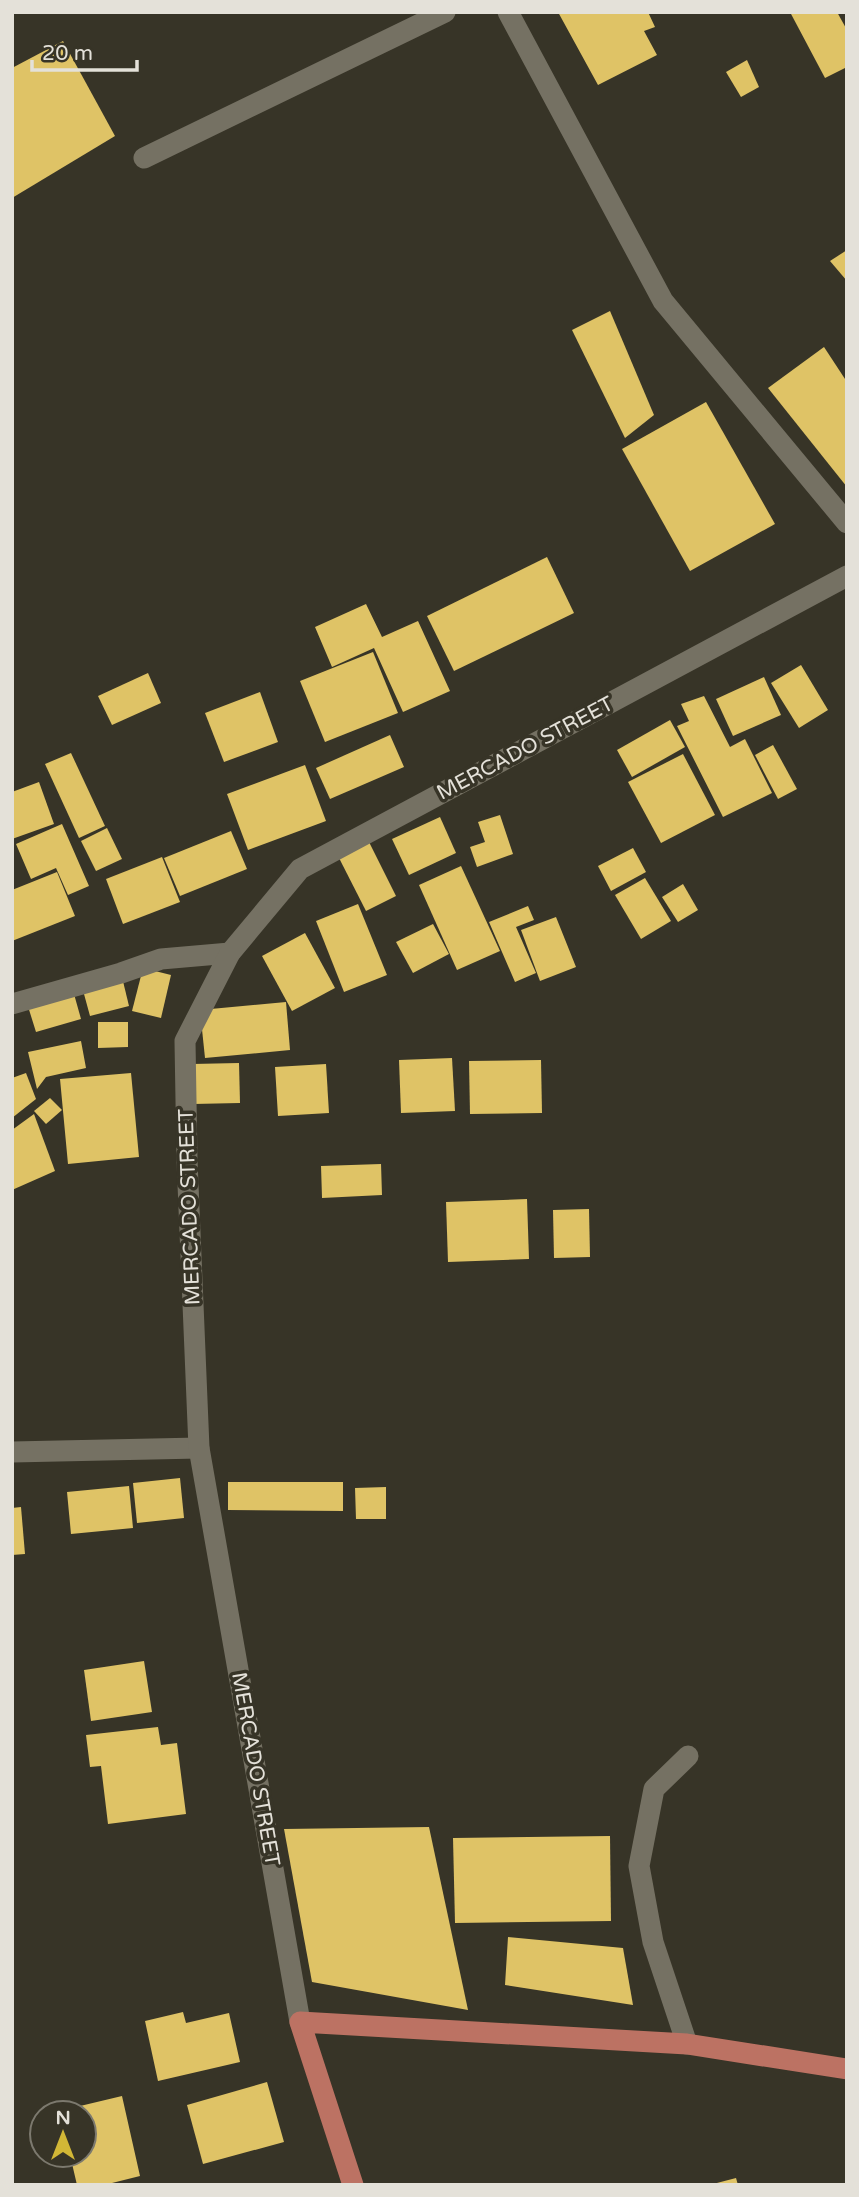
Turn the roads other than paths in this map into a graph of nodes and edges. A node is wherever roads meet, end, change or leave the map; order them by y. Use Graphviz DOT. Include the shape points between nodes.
graph roads {
  1 [pos="445,12"];
  2 [pos="508,12"];
  3 [pos="144,158"];
  4 [pos="847,523"];
  5 [pos="847,576"];
  6 [pos="230,953"];
  7 [pos="12,1004"];
  8 [pos="199,1448"];
  9 [pos="12,1451"];
  10 [pos="688,1756"];
  11 [pos="300,2022"];
  12 [pos="687,2044"];
  13 [pos="847,2069"];
  14 [pos="353,2185"];
  1 -- 3 [label="street"];
  2 -- 4 [label="street" via="663,301"];
  5 -- 6 [label="street, MERCADO STREET" via="300,869"];
  6 -- 7 [label="street" via="161,958"];
  6 -- 8 [label="street, MERCADO STREET" via="185,1041"];
  8 -- 9 [label="street"];
  8 -- 11 [label="street, MERCADO STREET"];
  10 -- 12 [label="street" via="654,1789 639,1866 653,1942"];
  11 -- 12 [label="main road"];
  11 -- 14 [label="main road, MERCADO STREET"];
  12 -- 13 [label="main road"];
}
